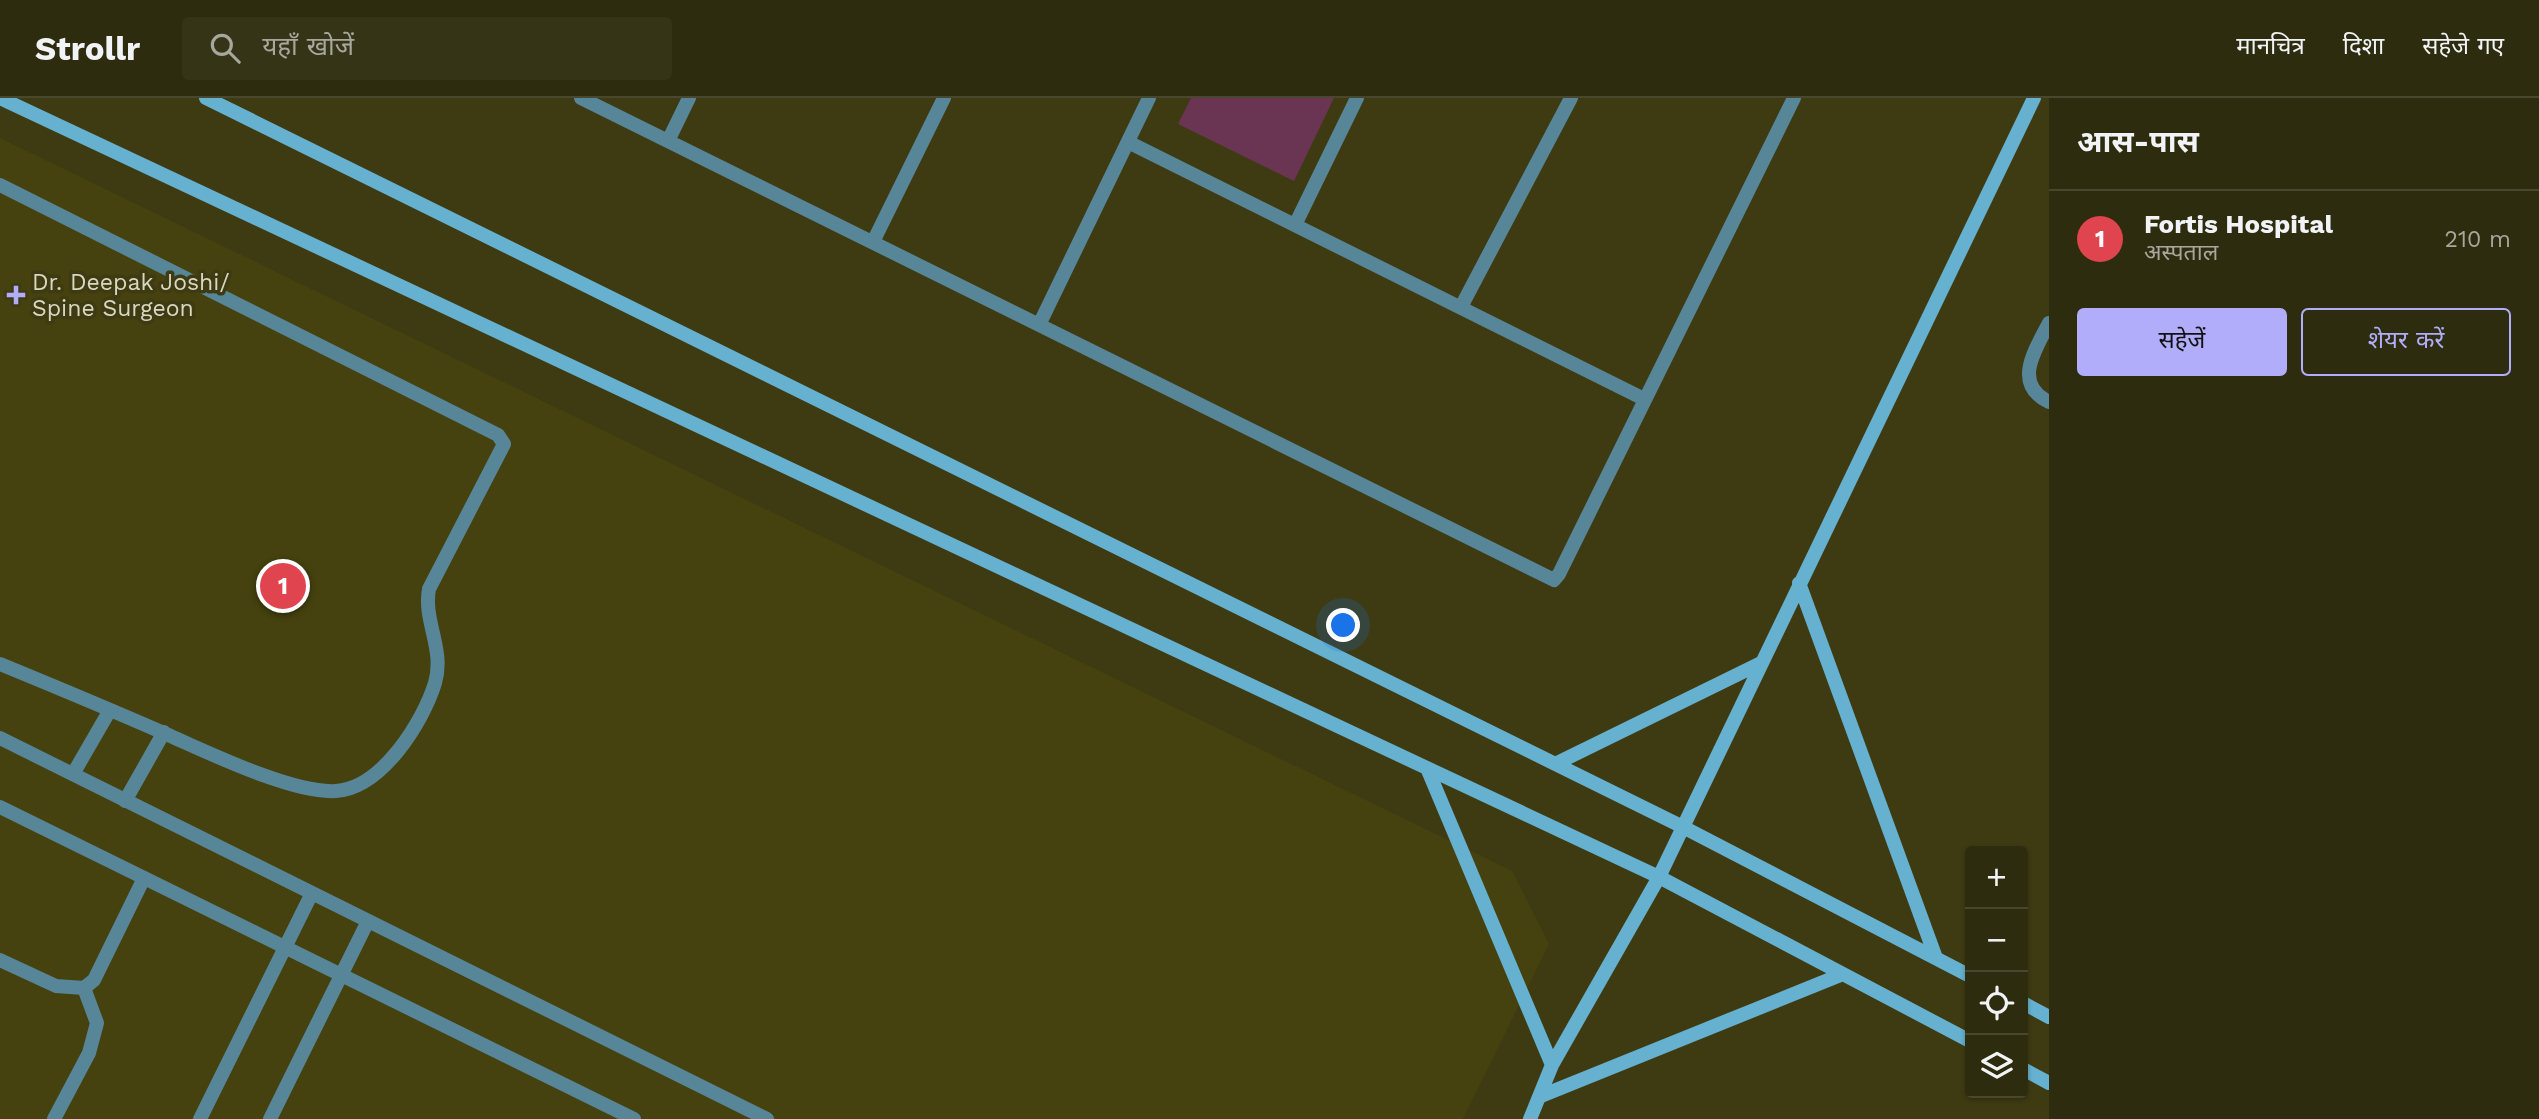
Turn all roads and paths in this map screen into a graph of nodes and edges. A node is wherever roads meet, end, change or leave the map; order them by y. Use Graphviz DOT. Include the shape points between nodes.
graph roads {
  1 [pos="0,98"];
  2 [pos="206,98"];
  3 [pos="581,98"];
  4 [pos="689,98"];
  5 [pos="944,98"];
  6 [pos="1149,98"];
  7 [pos="1357,98"];
  8 [pos="1571,98"];
  9 [pos="1794,98"];
  10 [pos="2034,98"];
  11 [pos="668,141"];
  12 [pos="1128,142"];
  13 [pos="0,185"];
  14 [pos="1295,225"];
  15 [pos="873,242"];
  16 [pos="1461,307"];
  17 [pos="2049,323"];
  18 [pos="1039,325"];
  19 [pos="1644,399"];
  20 [pos="2049,402"];
  21 [pos="1799,583"];
  22 [pos="1761,663"];
  23 [pos="0,664"];
  24 [pos="110,710"];
  25 [pos="163,732"];
  26 [pos="0,738"];
  27 [pos="1555,764"];
  28 [pos="1427,768"];
  29 [pos="73,774"];
  30 [pos="125,801"];
  31 [pos="0,807"];
  32 [pos="1681,826"];
  33 [pos="1658,877"];
  34 [pos="144,878"];
  35 [pos="312,893"];
  36 [pos="368,922"];
  37 [pos="285,947"];
  38 [pos="1936,958"];
  39 [pos="0,960"];
  40 [pos="1965,973"];
  41 [pos="1843,974"];
  42 [pos="341,975"];
  43 [pos="84,988"];
  44 [pos="2028,1006"];
  45 [pos="2049,1017"];
  46 [pos="1965,1038"];
  47 [pos="1552,1065"];
  48 [pos="2028,1072"];
  49 [pos="2049,1083"];
  50 [pos="1541,1096"];
  51 [pos="54,1119"];
  52 [pos="200,1119"];
  53 [pos="270,1119"];
  54 [pos="634,1119"];
  55 [pos="767,1119"];
  56 [pos="1530,1119"];
  1 -- 28 [label="main road"];
  2 -- 27 [label="main road"];
  3 -- 11 [label="street"];
  4 -- 11 [label="street"];
  5 -- 15 [label="street"];
  6 -- 12 [label="street"];
  7 -- 14 [label="street"];
  8 -- 16 [label="street"];
  9 -- 19 [label="street"];
  10 -- 21 [label="main road"];
  11 -- 15 [label="street"];
  12 -- 14 [label="street"];
  12 -- 18 [label="street"];
  13 -- 25 [label="street" via="498,435 504,444 429,589 439,667 434,686 411,735 378,772 337,791 301,787"];
  14 -- 16 [label="street"];
  15 -- 18 [label="street"];
  16 -- 19 [label="street"];
  17 -- 20 [label="street" via="2028,370 2033,390"];
  18 -- 19 [label="street" via="1549,580 1559,574"];
  21 -- 22 [label="main road"];
  21 -- 38 [label="main road"];
  22 -- 27 [label="main road"];
  22 -- 32 [label="main road"];
  23 -- 24 [label="street"];
  24 -- 25 [label="street"];
  24 -- 29 [label="street"];
  25 -- 30 [label="street"];
  26 -- 29 [label="street"];
  27 -- 32 [label="main road"];
  28 -- 33 [label="main road"];
  28 -- 47 [label="main road"];
  29 -- 30 [label="street"];
  30 -- 35 [label="street"];
  31 -- 34 [label="street"];
  32 -- 33 [label="main road"];
  32 -- 38 [label="main road"];
  33 -- 41 [label="main road"];
  33 -- 47 [label="main road"];
  34 -- 37 [label="street"];
  34 -- 43 [label="street" via="94,980"];
  35 -- 36 [label="street"];
  35 -- 37 [label="street"];
  36 -- 42 [label="street"];
  36 -- 55 [label="street"];
  37 -- 42 [label="street"];
  37 -- 52 [label="street"];
  38 -- 40 [label="main road"];
  39 -- 43 [label="street" via="57,986"];
  41 -- 46 [label="main road"];
  41 -- 50 [label="main road"];
  42 -- 53 [label="street"];
  42 -- 54 [label="street"];
  43 -- 51 [label="street" via="97,1023 89,1053"];
  44 -- 45 [label="main road"];
  47 -- 50 [label="main road"];
  48 -- 49 [label="main road"];
  50 -- 56 [label="main road"];
}
